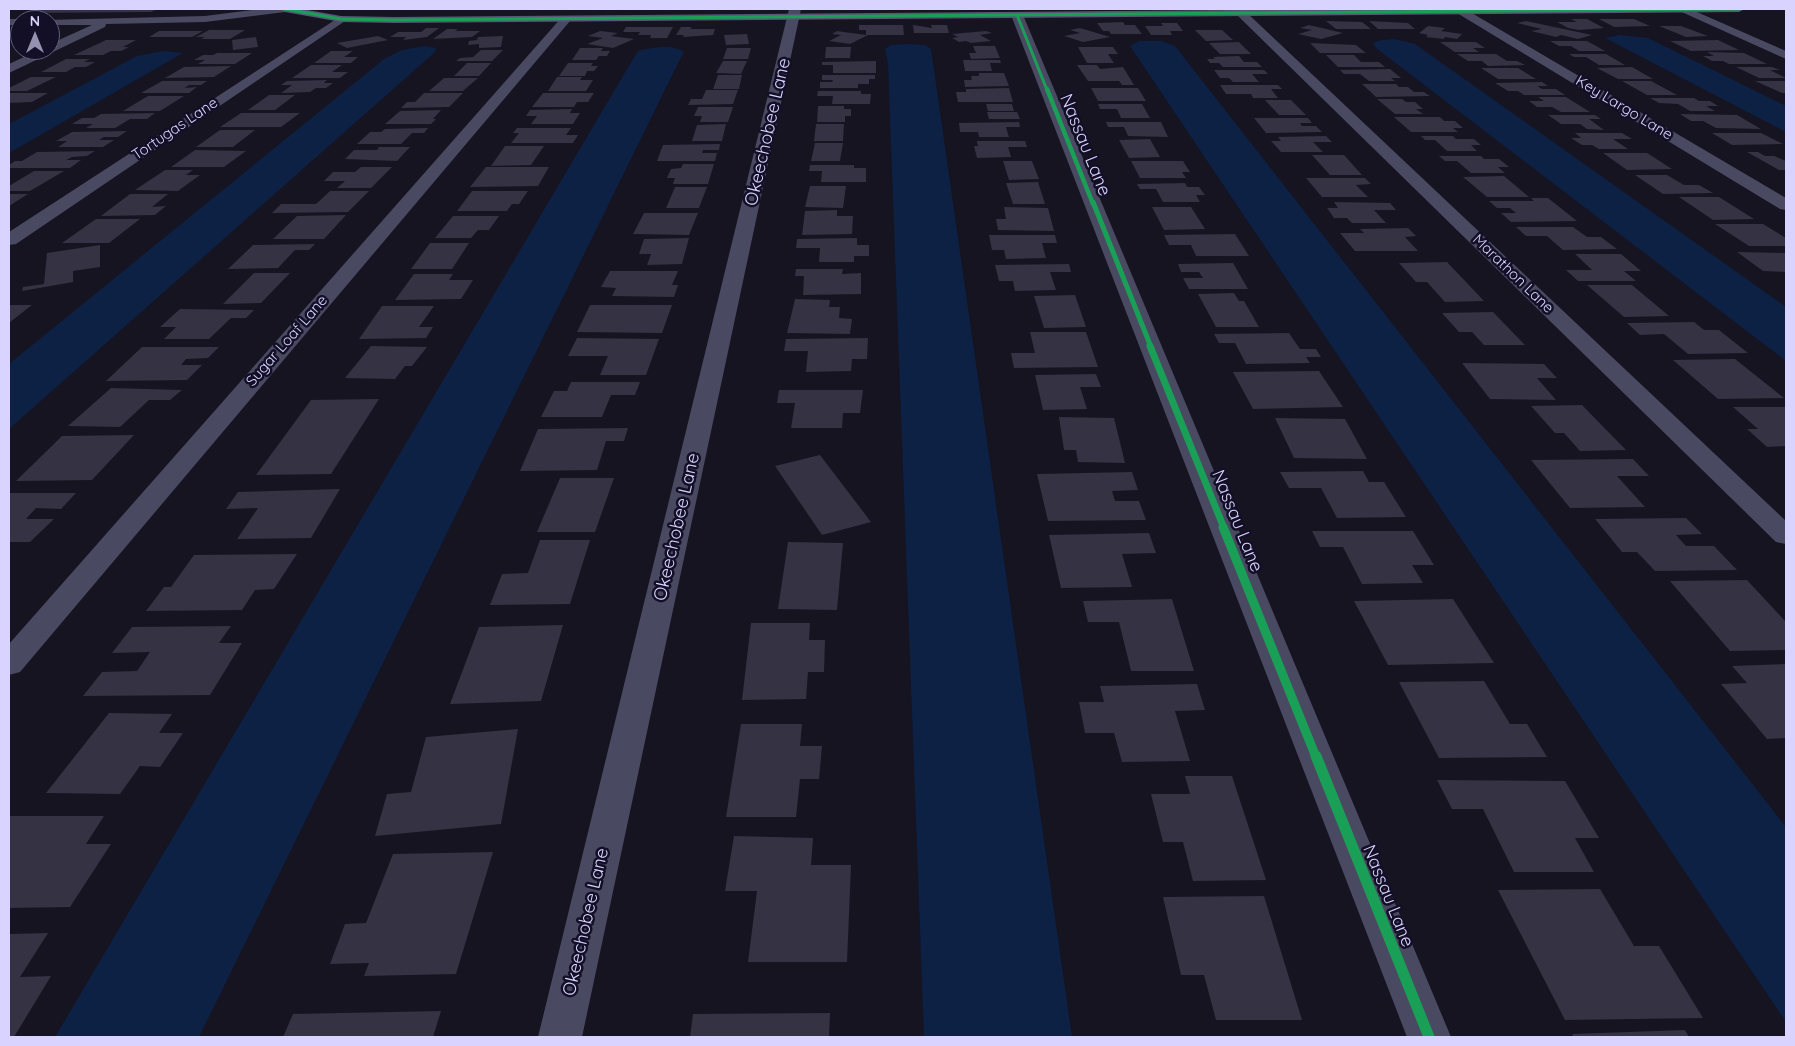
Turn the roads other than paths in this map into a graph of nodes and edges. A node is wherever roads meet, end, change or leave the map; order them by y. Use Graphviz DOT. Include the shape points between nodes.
graph roads {
  1 [pos="285,9"];
  2 [pos="1647,9"];
  3 [pos="1681,9"];
  4 [pos="1739,9"];
  5 [pos="1461,11"];
  6 [pos="795,13"];
  7 [pos="1240,13"];
  8 [pos="1016,15"];
  9 [pos="341,19"];
  10 [pos="566,19"];
  11 [pos="60,22"];
  12 [pos="109,22"];
  13 [pos="60,45"];
  14 [pos="1786,55"];
  15 [pos="28,60"];
  16 [pos="9,69"];
  17 [pos="1786,205"];
  18 [pos="9,240"];
  19 [pos="1786,536"];
  20 [pos="9,664"];
  21 [pos="560,1037"];
  22 [pos="1429,1037"];
  1 -- 9 [label="street"];
  1 -- 12 [label="street" via="204,19"];
  2 -- 3 [label="street"];
  2 -- 5 [label="street"];
  3 -- 4 [label="street"];
  3 -- 14 [label="street"];
  5 -- 7 [label="street"];
  5 -- 17 [label="street, Key Largo Lane"];
  6 -- 8 [label="street"];
  6 -- 10 [label="street"];
  6 -- 21 [label="street, Okeechobee Lane"];
  7 -- 8 [label="street"];
  7 -- 19 [label="street, Marathon Lane"];
  8 -- 22 [label="street, Nassau Lane"];
  9 -- 10 [label="street"];
  9 -- 18 [label="street, Tortugas Lane"];
  10 -- 20 [label="street, Sugar Loaf Lane"];
  11 -- 12 [label="street"];
  12 -- 13 [label="street"];
  15 -- 16 [label="street"];
}
